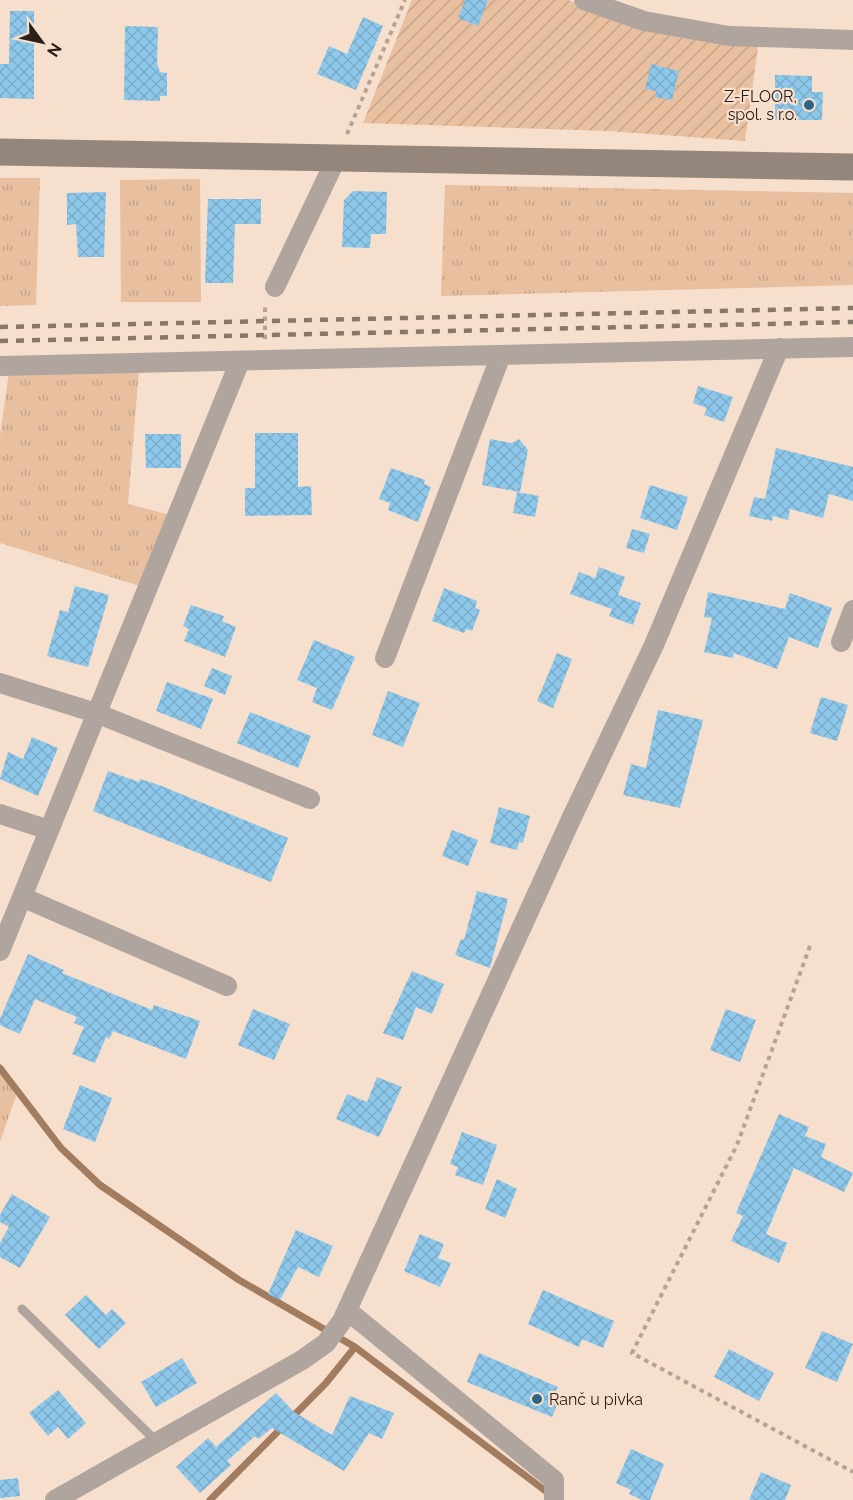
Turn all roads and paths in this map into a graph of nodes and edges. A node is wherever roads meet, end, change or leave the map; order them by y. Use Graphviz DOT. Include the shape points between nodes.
graph roads {
  1 [pos="405,0"];
  2 [pos="584,0"];
  3 [pos="853,40"];
  4 [pos="0,152"];
  5 [pos="337,157"];
  6 [pos="853,167"];
  7 [pos="275,287"];
  8 [pos="853,347"];
  9 [pos="779,348"];
  10 [pos="501,355"];
  11 [pos="240,361"];
  12 [pos="261,361"];
  13 [pos="0,366"];
  14 [pos="853,610"];
  15 [pos="841,642"];
  16 [pos="385,658"];
  17 [pos="0,682"];
  18 [pos="96,713"];
  19 [pos="310,799"];
  20 [pos="0,814"];
  21 [pos="50,830"];
  22 [pos="22,897"];
  23 [pos="810,946"];
  24 [pos="0,951"];
  25 [pos="227,986"];
  26 [pos="22,1309"];
  27 [pos="345,1316"];
  28 [pos="157,1442"];
  29 [pos="853,1472"];
  30 [pos="55,1500"];
  31 [pos="554,1500"];
  1 -- 5 [label="path"];
  2 -- 3 [label="street" via="644,21 729,36"];
  4 -- 5 [label="main road"];
  5 -- 6 [label="main road"];
  5 -- 7 [label="street"];
  7 -- 12 [label="path" via="265,305 264,344 253,354 262,354"];
  8 -- 9 [label="street"];
  9 -- 10 [label="street"];
  9 -- 27 [label="street" via="654,645"];
  10 -- 12 [label="street"];
  10 -- 16 [label="street"];
  11 -- 12 [label="street"];
  11 -- 13 [label="street"];
  11 -- 18 [label="street"];
  14 -- 15 [label="street"];
  17 -- 18 [label="street"];
  18 -- 19 [label="street"];
  18 -- 21 [label="street"];
  20 -- 21 [label="street"];
  21 -- 22 [label="street"];
  22 -- 24 [label="street"];
  22 -- 25 [label="street"];
  23 -- 29 [label="path" via="737,1144 632,1353"];
  26 -- 28 [label="lane"];
  27 -- 28 [label="street" via="327,1343 302,1360"];
  27 -- 31 [label="street" via="555,1480"];
  28 -- 30 [label="street"];
}
